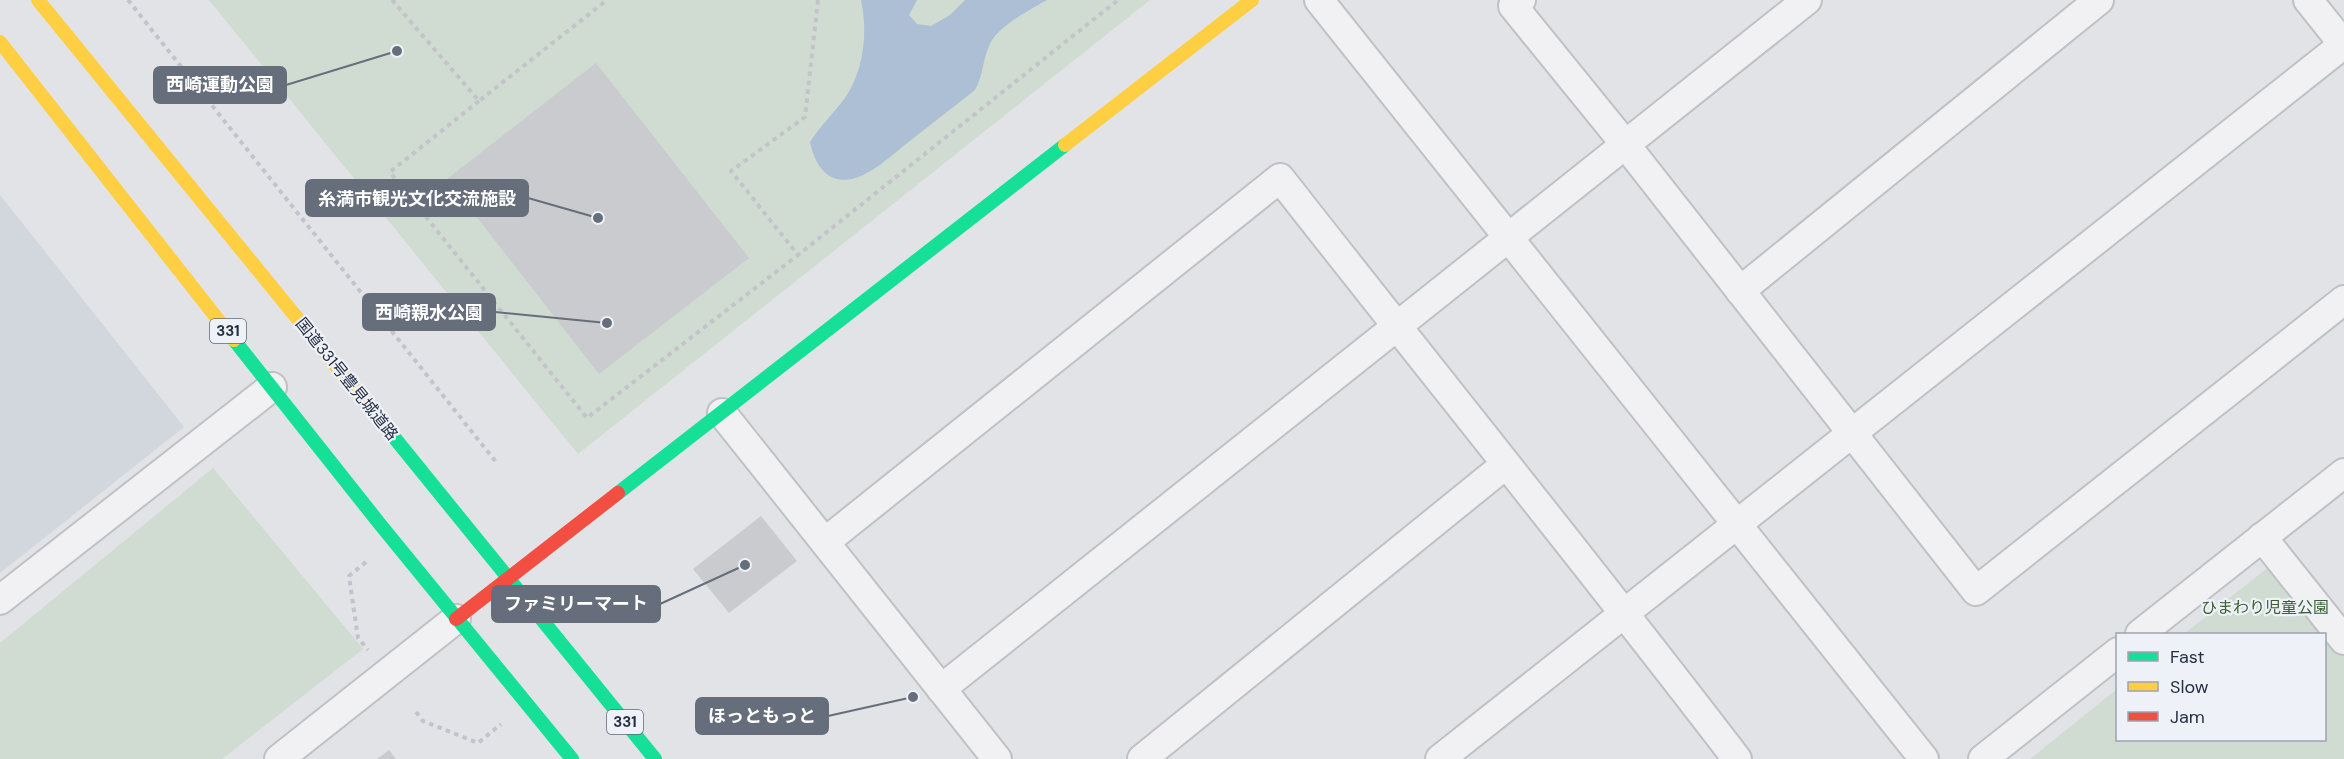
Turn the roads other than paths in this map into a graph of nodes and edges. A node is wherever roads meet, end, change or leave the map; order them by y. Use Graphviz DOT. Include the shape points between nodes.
graph roads {
  1 [pos="38,0"];
  2 [pos="1252,0"];
  3 [pos="1319,0"];
  4 [pos="1521,0"];
  5 [pos="1807,0"];
  6 [pos="2099,0"];
  7 [pos="2308,0"];
  8 [pos="0,42"];
  9 [pos="2344,44"];
  10 [pos="1626,144"];
  11 [pos="1508,238"];
  12 [pos="1740,291"];
  13 [pos="2344,300"];
  14 [pos="1396,326"];
  15 [pos="272,387"];
  16 [pos="722,413"];
  17 [pos="1851,434"];
  18 [pos="1506,465"];
  19 [pos="2344,473"];
  20 [pos="1737,524"];
  21 [pos="2262,537"];
  22 [pos="825,542"];
  23 [pos="508,578"];
  24 [pos="0,600"];
  25 [pos="1625,613"];
  26 [pos="456,619"];
  27 [pos="2141,633"];
  28 [pos="2344,640"];
  29 [pos="2116,654"];
  30 [pos="942,688"];
  31 [pos="279,759"];
  32 [pos="572,759"];
  33 [pos="655,759"];
  34 [pos="997,759"];
  35 [pos="1142,759"];
  36 [pos="1440,759"];
  37 [pos="1737,759"];
  38 [pos="1924,759"];
  39 [pos="1983,759"];
  1 -- 23 [label="main road, 国道331号豊見城道路 / 331"];
  2 -- 16 [label="main road"];
  3 -- 11 [label="street"];
  4 -- 10 [label="street" via="1514,6"];
  5 -- 10 [label="street"];
  6 -- 12 [label="street"];
  7 -- 9 [label="street"];
  8 -- 15 [label="main road, 331"];
  9 -- 17 [label="street"];
  10 -- 11 [label="street"];
  10 -- 12 [label="street"];
  11 -- 14 [label="street"];
  11 -- 20 [label="street"];
  12 -- 17 [label="street"];
  13 -- 17 [label="street" via="1976,591"];
  14 -- 18 [label="street"];
  14 -- 22 [label="street" via="1280,178"];
  14 -- 30 [label="street"];
  15 -- 24 [label="street"];
  15 -- 26 [label="main road, 331"];
  16 -- 22 [label="street"];
  16 -- 23 [label="main road"];
  17 -- 20 [label="street"];
  18 -- 25 [label="street"];
  18 -- 35 [label="street"];
  19 -- 21 [label="street"];
  20 -- 25 [label="street"];
  20 -- 38 [label="street"];
  21 -- 27 [label="street"];
  21 -- 28 [label="street"];
  22 -- 30 [label="street"];
  23 -- 26 [label="main road"];
  23 -- 33 [label="main road, 国道331号豊見城道路 / 331"];
  25 -- 36 [label="street"];
  25 -- 37 [label="street"];
  26 -- 31 [label="street"];
  26 -- 32 [label="main road, 331"];
  29 -- 39 [label="street"];
  30 -- 34 [label="street"];
}
